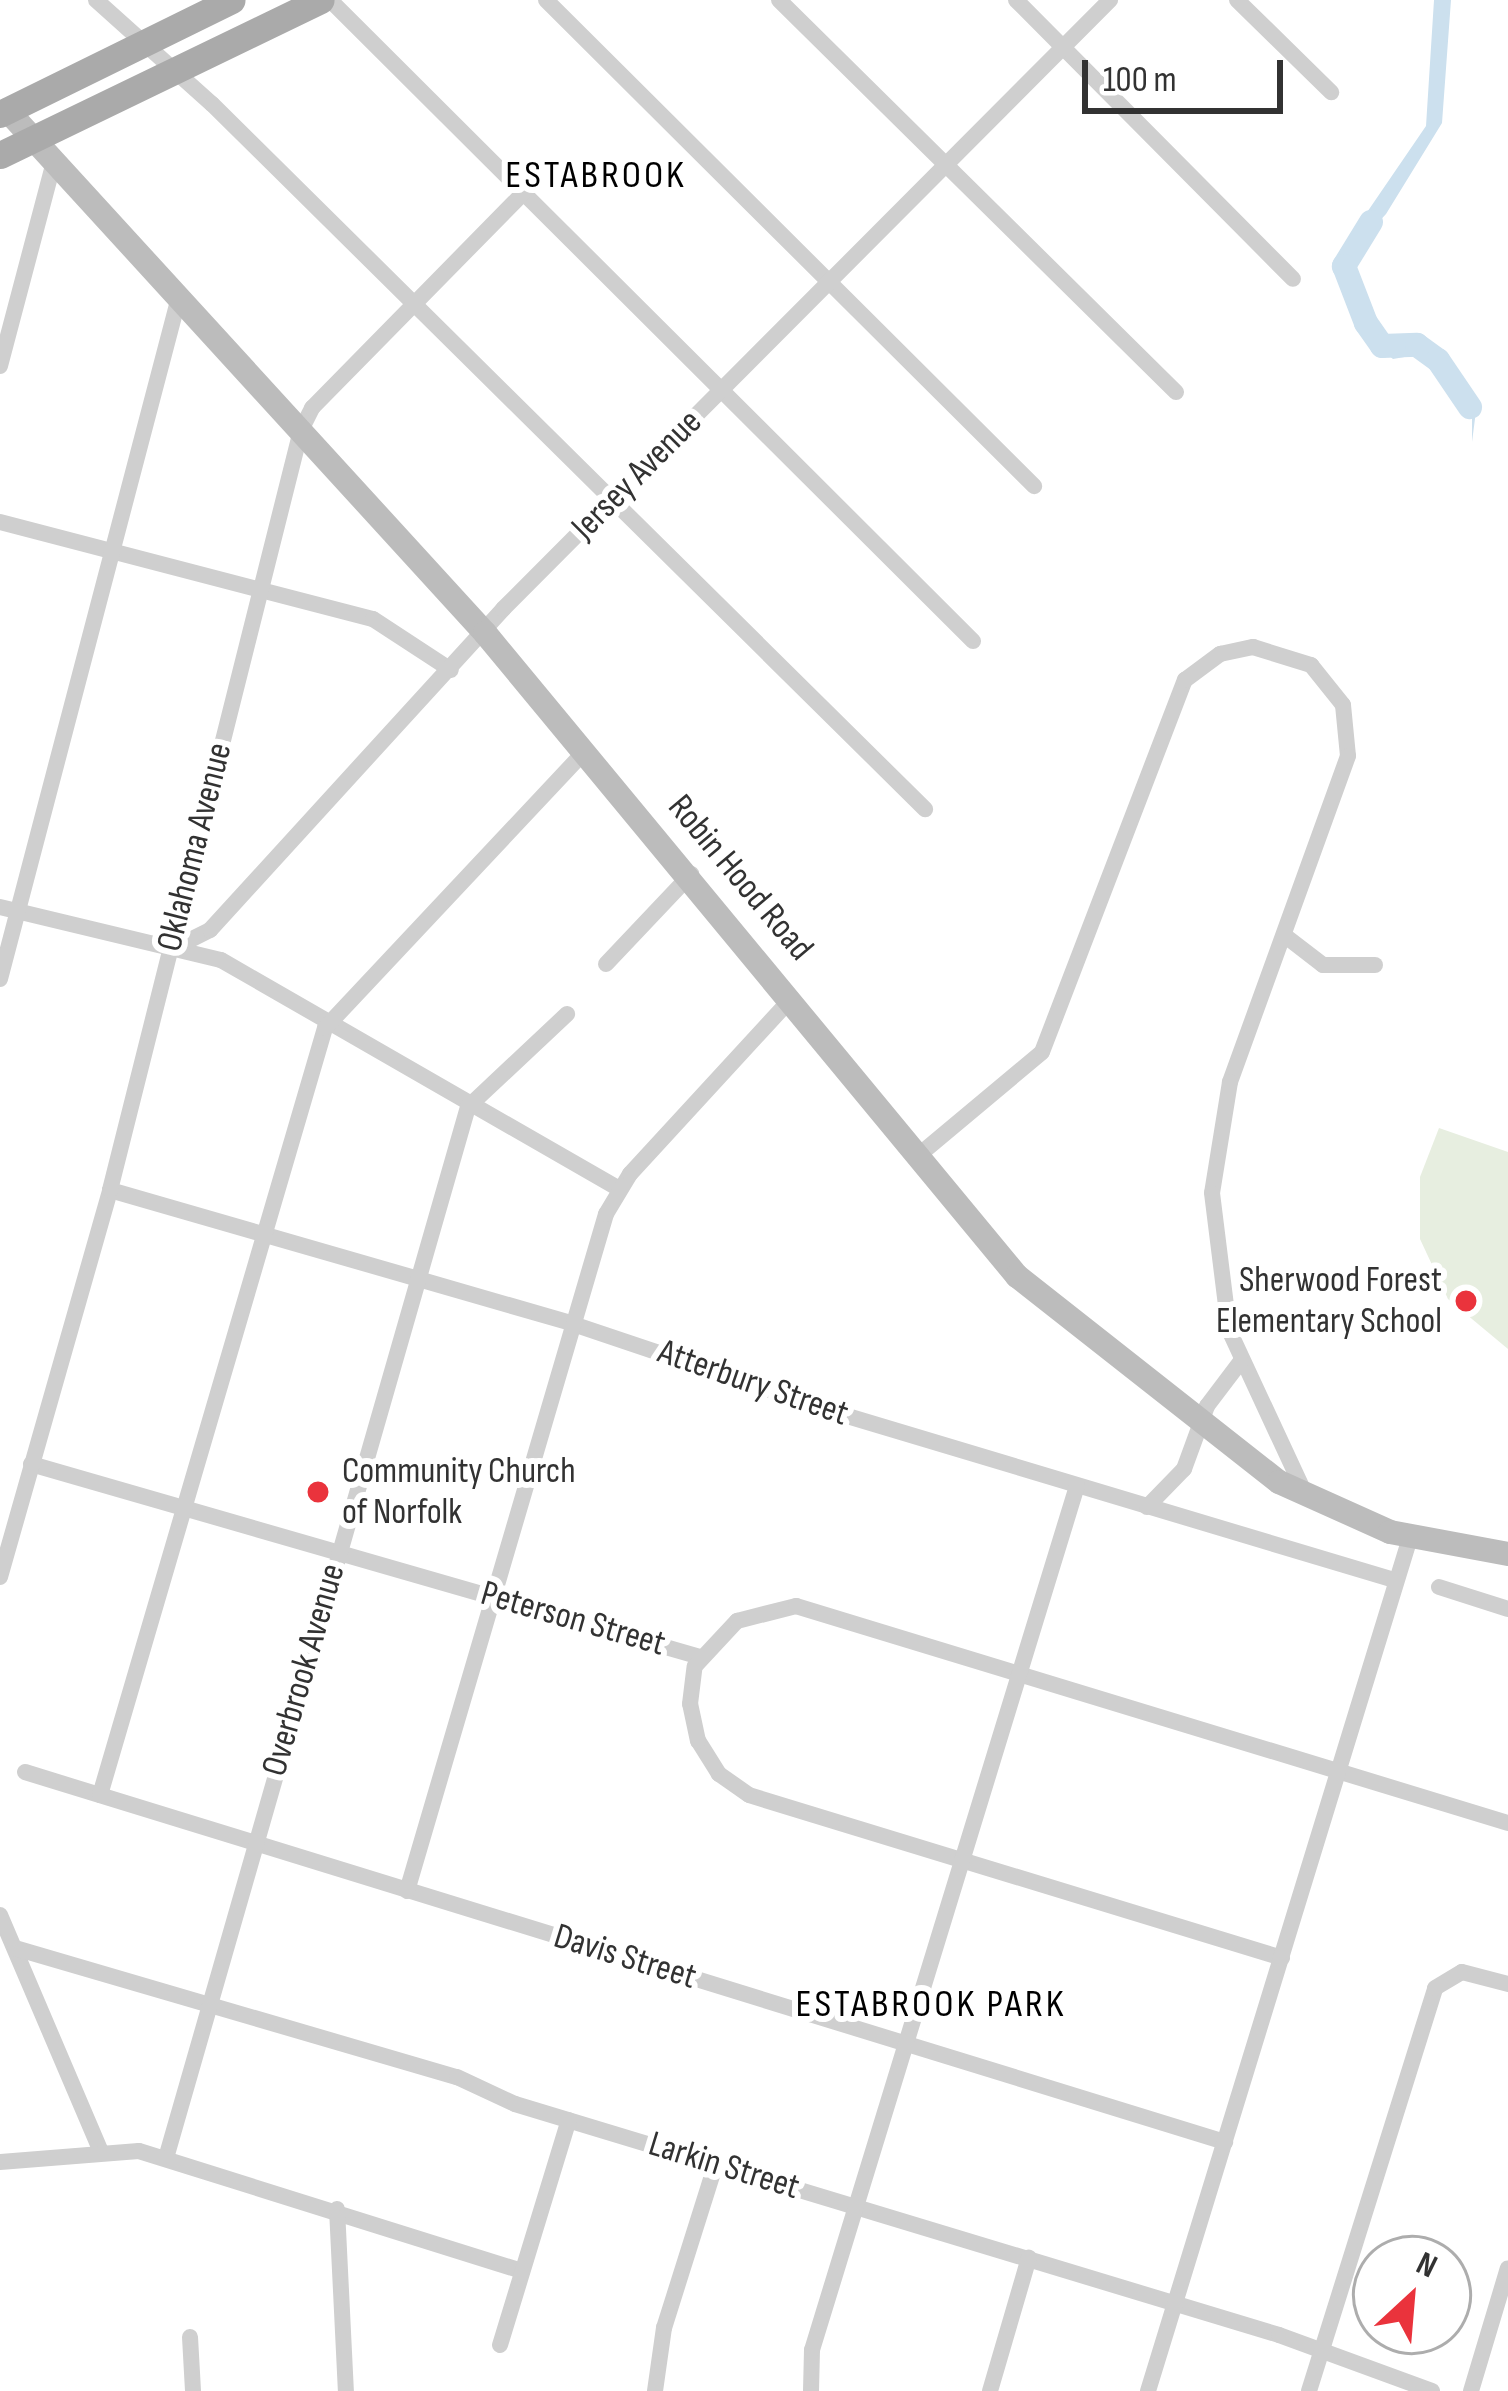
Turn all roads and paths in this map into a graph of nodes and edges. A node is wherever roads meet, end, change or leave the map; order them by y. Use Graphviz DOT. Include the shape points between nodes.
graph roads {
  1 [pos="96,0"];
  2 [pos="232,0"];
  3 [pos="320,0"];
  4 [pos="330,0"];
  5 [pos="546,0"];
  6 [pos="779,0"];
  7 [pos="1016,0"];
  8 [pos="1110,0"];
  9 [pos="1237,0"];
  10 [pos="148,41"];
  11 [pos="1064,47"];
  12 [pos="176,69"];
  13 [pos="1331,92"];
  14 [pos="4,112"];
  15 [pos="33,138"];
  16 [pos="0,154"];
  17 [pos="54,161"];
  18 [pos="947,166"];
  19 [pos="523,193"];
  20 [pos="1293,279"];
  21 [pos="831,281"];
  22 [pos="179,297"];
  23 [pos="414,303"];
  24 [pos="0,366"];
  25 [pos="721,390"];
  26 [pos="1176,392"];
  27 [pos="301,430"];
  28 [pos="1034,486"];
  29 [pos="612,500"];
  30 [pos="0,522"];
  31 [pos="112,552"];
  32 [pos="260,590"];
  33 [pos="485,633"];
  34 [pos="973,641"];
  35 [pos="451,670"];
  36 [pos="586,750"];
  37 [pos="925,809"];
  38 [pos="691,874"];
  39 [pos="9,909"];
  40 [pos="1284,935"];
  41 [pos="170,950"];
  42 [pos="606,964"];
  43 [pos="1376,965"];
  44 [pos="0,979"];
  45 [pos="792,998"];
  46 [pos="567,1014"];
  47 [pos="329,1023"];
  48 [pos="470,1103"];
  49 [pos="919,1155"];
  50 [pos="619,1189"];
  51 [pos="110,1190"];
  52 [pos="264,1232"];
  53 [pos="417,1279"];
  54 [pos="573,1324"];
  55 [pos="1241,1361"];
  56 [pos="1201,1425"];
  57 [pos="31,1464"];
  58 [pos="1077,1486"];
  59 [pos="1306,1497"];
  60 [pos="185,1507"];
  61 [pos="1147,1507"];
  62 [pos="1410,1538"];
  63 [pos="338,1551"];
  64 [pos="1508,1554"];
  65 [pos="0,1577"];
  66 [pos="1394,1580"];
  67 [pos="1439,1587"];
  68 [pos="494,1595"];
  69 [pos="1508,1609"];
  70 [pos="700,1657"];
  71 [pos="1021,1673"];
  72 [pos="1339,1771"];
  73 [pos="25,1772"];
  74 [pos="100,1795"];
  75 [pos="1508,1823"];
  76 [pos="255,1844"];
  77 [pos="962,1861"];
  78 [pos="407,1891"];
  79 [pos="0,1915"];
  80 [pos="14,1948"];
  81 [pos="1282,1958"];
  82 [pos="1508,1984"];
  83 [pos="208,2003"];
  84 [pos="906,2043"];
  85 [pos="569,2120"];
  86 [pos="1225,2142"];
  87 [pos="100,2150"];
  88 [pos="166,2158"];
  89 [pos="0,2162"];
  90 [pos="716,2163"];
  91 [pos="856,2206"];
  92 [pos="337,2209"];
  93 [pos="1029,2258"];
  94 [pos="1508,2268"];
  95 [pos="522,2271"];
  96 [pos="1175,2303"];
  97 [pos="190,2337"];
  98 [pos="500,2345"];
  99 [pos="1322,2350"];
  100 [pos="193,2391"];
  101 [pos="346,2391"];
  102 [pos="655,2391"];
  103 [pos="811,2391"];
  104 [pos="990,2391"];
  105 [pos="1148,2391"];
  106 [pos="1309,2391"];
  107 [pos="1432,2391"];
  108 [pos="1471,2391"];
  1 -- 10 [label="street"];
  2 -- 10 [label="main road"];
  3 -- 12 [label="main road"];
  4 -- 19 [label="street"];
  5 -- 21 [label="street"];
  6 -- 18 [label="street"];
  7 -- 11 [label="street"];
  8 -- 11 [label="street, Jersey Avenue"];
  9 -- 13 [label="street"];
  10 -- 12 [label="street"];
  10 -- 14 [label="main road"];
  11 -- 18 [label="street, Jersey Avenue"];
  11 -- 20 [label="street"];
  12 -- 15 [label="main road"];
  12 -- 23 [label="street"];
  14 -- 15 [label="street, Robin Hood Road"];
  15 -- 16 [label="main road"];
  15 -- 17 [label="street, Robin Hood Road"];
  17 -- 22 [label="street, Robin Hood Road"];
  17 -- 24 [label="street"];
  18 -- 21 [label="street, Jersey Avenue"];
  18 -- 26 [label="street"];
  19 -- 23 [label="street, Oklahoma Avenue"];
  19 -- 25 [label="street"];
  21 -- 25 [label="street, Jersey Avenue"];
  21 -- 28 [label="street"];
  22 -- 27 [label="street, Robin Hood Road"];
  22 -- 31 [label="street"];
  23 -- 27 [label="street, Oklahoma Avenue"];
  23 -- 29 [label="street"];
  25 -- 29 [label="street, Jersey Avenue"];
  25 -- 34 [label="street"];
  27 -- 32 [label="street, Oklahoma Avenue"];
  27 -- 33 [label="street, Robin Hood Road"];
  29 -- 33 [label="street, Jersey Avenue"];
  29 -- 37 [label="street"];
  30 -- 31 [label="street"];
  31 -- 32 [label="street"];
  31 -- 39 [label="street"];
  32 -- 35 [label="street" via="373,619"];
  32 -- 41 [label="street, Oklahoma Avenue"];
  33 -- 35 [label="street, Jersey Avenue"];
  33 -- 36 [label="street, Robin Hood Road"];
  35 -- 41 [label="street, Jersey Avenue" via="210,930"];
  36 -- 38 [label="street, Robin Hood Road"];
  36 -- 47 [label="street"];
  38 -- 42 [label="street"];
  38 -- 45 [label="street, Robin Hood Road"];
  39 -- 41 [label="street"];
  39 -- 44 [label="street"];
  40 -- 43 [label="street" via="1323,965"];
  40 -- 49 [label="street" via="1348,756 1348,722 1335,690 1311,665 1277,650 1236,649 1197,668 1177,691 1042,1052"];
  40 -- 55 [label="street" via="1230,1082 1215,1154 1219,1289"];
  41 -- 47 [label="street" via="221,960"];
  41 -- 51 [label="street, Oklahoma Avenue"];
  45 -- 49 [label="street, Robin Hood Road"];
  45 -- 50 [label="street"];
  46 -- 48 [label="street"];
  47 -- 48 [label="street"];
  47 -- 52 [label="street"];
  48 -- 50 [label="street"];
  48 -- 53 [label="street, Overbrook Avenue"];
  49 -- 56 [label="street, Robin Hood Road" via="1017,1276"];
  50 -- 54 [label="street"];
  51 -- 52 [label="street, Atterbury Street"];
  51 -- 57 [label="street, Oklahoma Avenue"];
  52 -- 53 [label="street, Atterbury Street"];
  52 -- 60 [label="street"];
  53 -- 54 [label="street, Atterbury Street"];
  53 -- 63 [label="street, Overbrook Avenue"];
  54 -- 58 [label="street, Atterbury Street"];
  54 -- 68 [label="street"];
  55 -- 56 [label="street"];
  55 -- 59 [label="street"];
  56 -- 59 [label="street, Robin Hood Road"];
  56 -- 61 [label="street" via="1184,1469"];
  57 -- 60 [label="street, Peterson Street"];
  57 -- 65 [label="street, Oklahoma Avenue"];
  58 -- 61 [label="street, Atterbury Street"];
  58 -- 71 [label="street"];
  59 -- 62 [label="street, Robin Hood Road"];
  60 -- 63 [label="street, Peterson Street"];
  60 -- 74 [label="street"];
  61 -- 66 [label="street, Atterbury Street"];
  62 -- 64 [label="street, Robin Hood Road"];
  62 -- 66 [label="street"];
  63 -- 68 [label="street, Peterson Street"];
  63 -- 76 [label="street, Overbrook Avenue"];
  66 -- 72 [label="street"];
  67 -- 69 [label="street"];
  68 -- 70 [label="street, Peterson Street"];
  68 -- 78 [label="street"];
  70 -- 71 [label="street" via="752,1613 796,1606"];
  70 -- 77 [label="street, Peterson Street" via="692,1723 706,1757 733,1786"];
  71 -- 72 [label="street"];
  71 -- 77 [label="street"];
  72 -- 75 [label="street"];
  72 -- 81 [label="street"];
  73 -- 74 [label="street, Davis Street"];
  74 -- 76 [label="street, Davis Street"];
  76 -- 78 [label="street, Davis Street"];
  76 -- 83 [label="street, Overbrook Avenue"];
  77 -- 81 [label="street, Peterson Street"];
  77 -- 84 [label="street"];
  78 -- 84 [label="street, Davis Street"];
  79 -- 80 [label="street"];
  80 -- 83 [label="street, Larkin Street"];
  80 -- 87 [label="street"];
  81 -- 86 [label="street"];
  82 -- 99 [label="street" via="1462,1972 1435,1988"];
  83 -- 85 [label="street, Larkin Street" via="457,2077"];
  83 -- 88 [label="street, Overbrook Avenue"];
  84 -- 86 [label="street, Davis Street"];
  84 -- 91 [label="street"];
  85 -- 90 [label="street, Larkin Street"];
  85 -- 95 [label="street"];
  86 -- 96 [label="street"];
  87 -- 88 [label="street"];
  87 -- 89 [label="street"];
  88 -- 92 [label="street"];
  90 -- 91 [label="street, Larkin Street"];
  90 -- 102 [label="street" via="664,2329"];
  91 -- 93 [label="street, Larkin Street"];
  91 -- 103 [label="street" via="812,2350"];
  92 -- 95 [label="street"];
  92 -- 101 [label="street"];
  93 -- 96 [label="street, Larkin Street"];
  93 -- 104 [label="street"];
  94 -- 108 [label="street"];
  95 -- 98 [label="street"];
  96 -- 99 [label="street, Larkin Street"];
  96 -- 105 [label="street"];
  97 -- 100 [label="street"];
  99 -- 106 [label="street"];
  99 -- 107 [label="street, Larkin Street"];
}
